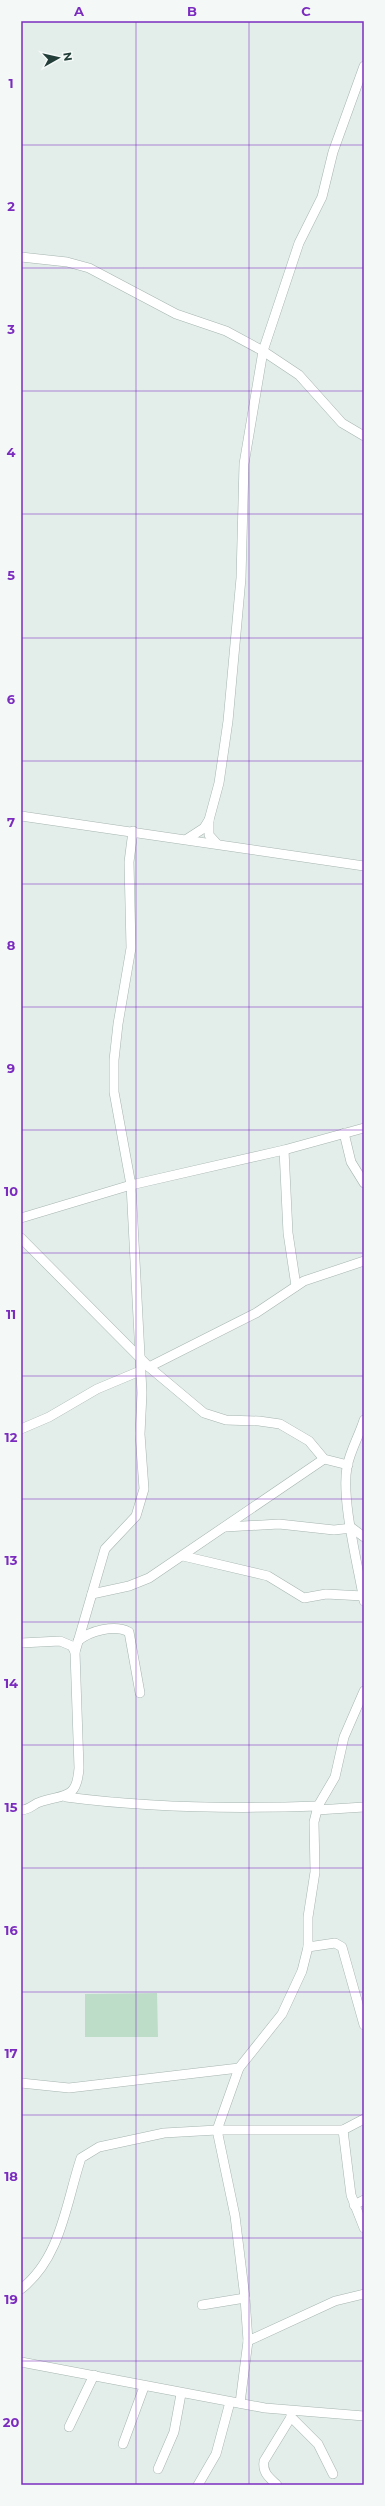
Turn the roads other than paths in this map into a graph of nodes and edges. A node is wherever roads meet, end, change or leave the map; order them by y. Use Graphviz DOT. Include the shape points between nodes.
graph roads {
  1 [pos="364,66"];
  2 [pos="21,256"];
  3 [pos="264,351"];
  4 [pos="364,436"];
  5 [pos="21,816"];
  6 [pos="209,820"];
  7 [pos="133,831"];
  8 [pos="187,840"];
  9 [pos="217,844"];
  10 [pos="364,866"];
  11 [pos="364,1128"];
  12 [pos="344,1133"];
  13 [pos="284,1150"];
  14 [pos="364,1183"];
  15 [pos="131,1186"];
  16 [pos="21,1218"];
  17 [pos="21,1238"];
  18 [pos="364,1261"];
  19 [pos="296,1286"];
  20 [pos="138,1356"];
  21 [pos="149,1367"];
  22 [pos="140,1372"];
  23 [pos="364,1420"];
  24 [pos="21,1429"];
  25 [pos="324,1459"];
  26 [pos="348,1465"];
  27 [pos="224,1527"];
  28 [pos="352,1528"];
  29 [pos="364,1537"];
  30 [pos="183,1556"];
  31 [pos="92,1594"];
  32 [pos="364,1599"];
  33 [pos="78,1641"];
  34 [pos="21,1643"];
  35 [pos="75,1652"];
  36 [pos="364,1691"];
  37 [pos="140,1693"];
  38 [pos="66,1797"];
  39 [pos="318,1808"];
  40 [pos="364,1808"];
  41 [pos="21,1810"];
  42 [pos="308,1947"];
  43 [pos="364,2025"];
  44 [pos="239,2068"];
  45 [pos="21,2083"];
  46 [pos="364,2119"];
  47 [pos="217,2130"];
  48 [pos="343,2130"];
  49 [pos="364,2200"];
  50 [pos="354,2206"];
  51 [pos="364,2228"];
  52 [pos="21,2289"];
  53 [pos="364,2294"];
  54 [pos="245,2298"];
  55 [pos="202,2305"];
  56 [pos="248,2341"];
  57 [pos="21,2362"];
  58 [pos="94,2375"];
  59 [pos="144,2387"];
  60 [pos="181,2394"];
  61 [pos="230,2402"];
  62 [pos="240,2404"];
  63 [pos="291,2414"];
  64 [pos="364,2416"];
  65 [pos="69,2427"];
  66 [pos="123,2444"];
  67 [pos="158,2469"];
  68 [pos="333,2474"];
  69 [pos="198,2485"];
  70 [pos="278,2485"];
  1 -- 3 [label="street" via="334,152 322,197 299,243"];
  2 -- 3 [label="street" via="68,262 89,268 170,311 226,331"];
  3 -- 4 [label="street" via="299,375 342,423"];
  3 -- 6 [label="street" via="244,464 241,578 228,721 216,800"];
  5 -- 7 [label="street"];
  6 -- 8 [label="street" via="204,828"];
  6 -- 9 [label="street" via="210,835"];
  7 -- 8 [label="street"];
  7 -- 15 [label="street" via="129,862 131,948 114,1060 115,1096"];
  8 -- 9 [label="street"];
  9 -- 10 [label="street"];
  11 -- 12 [label="street"];
  12 -- 13 [label="street"];
  12 -- 14 [label="street" via="351,1162"];
  13 -- 15 [label="street"];
  13 -- 19 [label="street" via="288,1233"];
  15 -- 16 [label="street"];
  15 -- 20 [label="street"];
  17 -- 20 [label="street"];
  18 -- 19 [label="street"];
  19 -- 21 [label="street" via="252,1315"];
  20 -- 21 [label="street"];
  20 -- 22 [label="street"];
  21 -- 25 [label="street" via="204,1413 226,1420 280,1424 309,1441"];
  22 -- 24 [label="street" via="97,1389 49,1417"];
  22 -- 31 [label="street" via="140,1434 144,1476 142,1500 132,1522 105,1549"];
  23 -- 26 [label="street"];
  25 -- 26 [label="street"];
  25 -- 27 [label="street"];
  26 -- 28 [label="street" via="346,1484"];
  27 -- 28 [label="street" via="279,1524 334,1530"];
  27 -- 30 [label="street"];
  28 -- 29 [label="street"];
  28 -- 32 [label="street"];
  30 -- 31 [label="street" via="138,1583"];
  30 -- 32 [label="street" via="268,1576 304,1598 326,1594"];
  31 -- 33 [label="street"];
  33 -- 35 [label="street"];
  33 -- 37 [label="street" via="91,1633 119,1629 129,1632"];
  34 -- 35 [label="street" via="67,1642"];
  35 -- 38 [label="street" via="79,1768 76,1786"];
  36 -- 39 [label="street" via="347,1730 335,1777"];
  38 -- 39 [label="street" via="242,1808"];
  38 -- 41 [label="street" via="41,1801 31,1808"];
  39 -- 40 [label="street"];
  39 -- 42 [label="street" via="313,1834 315,1872 308,1918"];
  42 -- 43 [label="street" via="335,1943 342,1947"];
  42 -- 44 [label="street" via="302,1971 282,2014"];
  44 -- 45 [label="street" via="69,2088"];
  44 -- 47 [label="street"];
  46 -- 48 [label="street"];
  47 -- 48 [label="street"];
  47 -- 52 [label="street" via="142,2136 99,2147 81,2158 53,2249 38,2272"];
  47 -- 54 [label="street" via="235,2216"];
  48 -- 50 [label="street"];
  49 -- 50 [label="street"];
  50 -- 51 [label="street"];
  53 -- 56 [label="street" via="335,2301"];
  54 -- 55 [label="street"];
  54 -- 56 [label="street"];
  56 -- 62 [label="street"];
  57 -- 58 [label="street"];
  58 -- 59 [label="street"];
  58 -- 65 [label="street"];
  59 -- 60 [label="street"];
  59 -- 66 [label="street"];
  60 -- 61 [label="street"];
  60 -- 67 [label="street" via="174,2432"];
  61 -- 62 [label="street"];
  61 -- 69 [label="street" via="216,2454"];
  62 -- 63 [label="street"];
  63 -- 64 [label="street"];
  63 -- 68 [label="street" via="318,2444"];
  63 -- 70 [label="street" via="264,2461 263,2468"];
}
